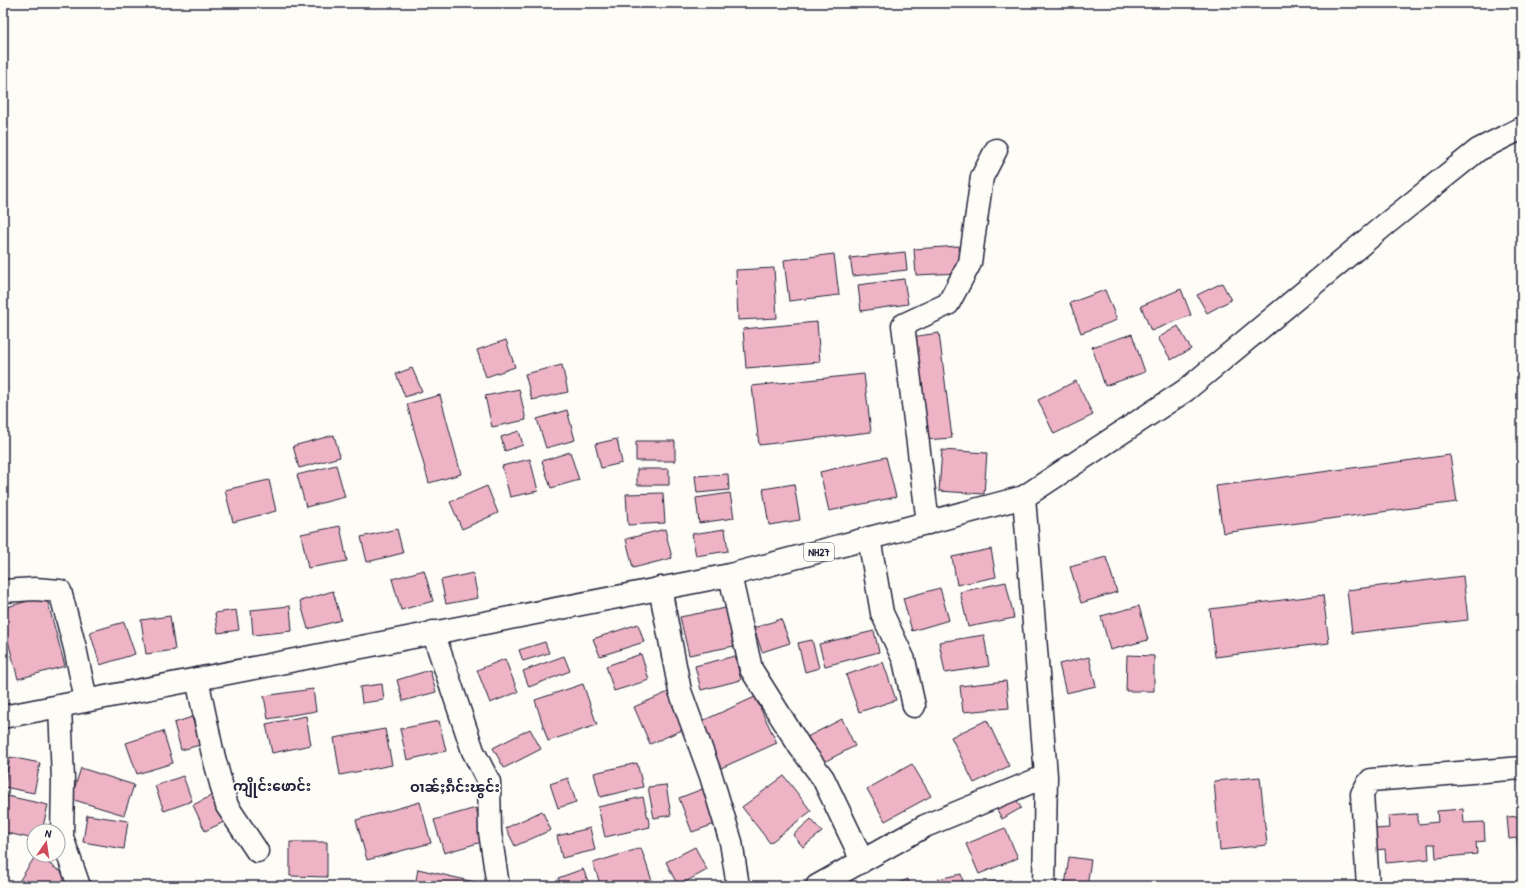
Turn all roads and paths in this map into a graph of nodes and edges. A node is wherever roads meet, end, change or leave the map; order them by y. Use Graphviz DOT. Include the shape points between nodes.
graph roads {
  1 [pos="1522,128"];
  2 [pos="996,150"];
  3 [pos="1024,497"];
  4 [pos="928,523"];
  5 [pos="869,538"];
  6 [pos="730,576"];
  7 [pos="660,588"];
  8 [pos="3,591"];
  9 [pos="433,632"];
  10 [pos="197,679"];
  11 [pos="86,700"];
  12 [pos="60,706"];
  13 [pos="914,706"];
  14 [pos="3,717"];
  15 [pos="1522,768"];
  16 [pos="1046,776"];
  17 [pos="256,852"];
  18 [pos="860,862"];
  19 [pos="79,886"];
  20 [pos="498,886"];
  21 [pos="738,886"];
  22 [pos="817,886"];
  23 [pos="1044,886"];
  24 [pos="1368,886"];
  1 -- 3 [label="main road, NH27" via="1478,150 1186,390"];
  2 -- 4 [label="main road" via="982,177 970,263 948,304 903,325"];
  3 -- 4 [label="main road, NH27"];
  3 -- 16 [label="main road"];
  4 -- 5 [label="main road, NH27"];
  5 -- 6 [label="main road, NH27"];
  5 -- 13 [label="main road" via="882,614 904,660"];
  6 -- 7 [label="main road, NH27"];
  6 -- 18 [label="main road" via="751,668 800,747 823,778 856,847"];
  7 -- 9 [label="main road, NH27"];
  7 -- 21 [label="main road" via="680,691 711,776 731,842"];
  8 -- 11 [label="main road" via="60,591"];
  9 -- 10 [label="main road, NH27"];
  9 -- 20 [label="main road" via="473,751 489,782 490,832"];
  10 -- 11 [label="main road, NH27"];
  10 -- 17 [label="main road" via="227,806"];
  11 -- 12 [label="main road, NH27"];
  12 -- 14 [label="main road, NH27"];
  12 -- 19 [label="main road" via="62,837"];
  15 -- 24 [label="main road" via="1371,780 1362,794"];
  16 -- 18 [label="main road" via="925,826"];
  16 -- 23 [label="main road"];
  18 -- 22 [label="main road"];
}
